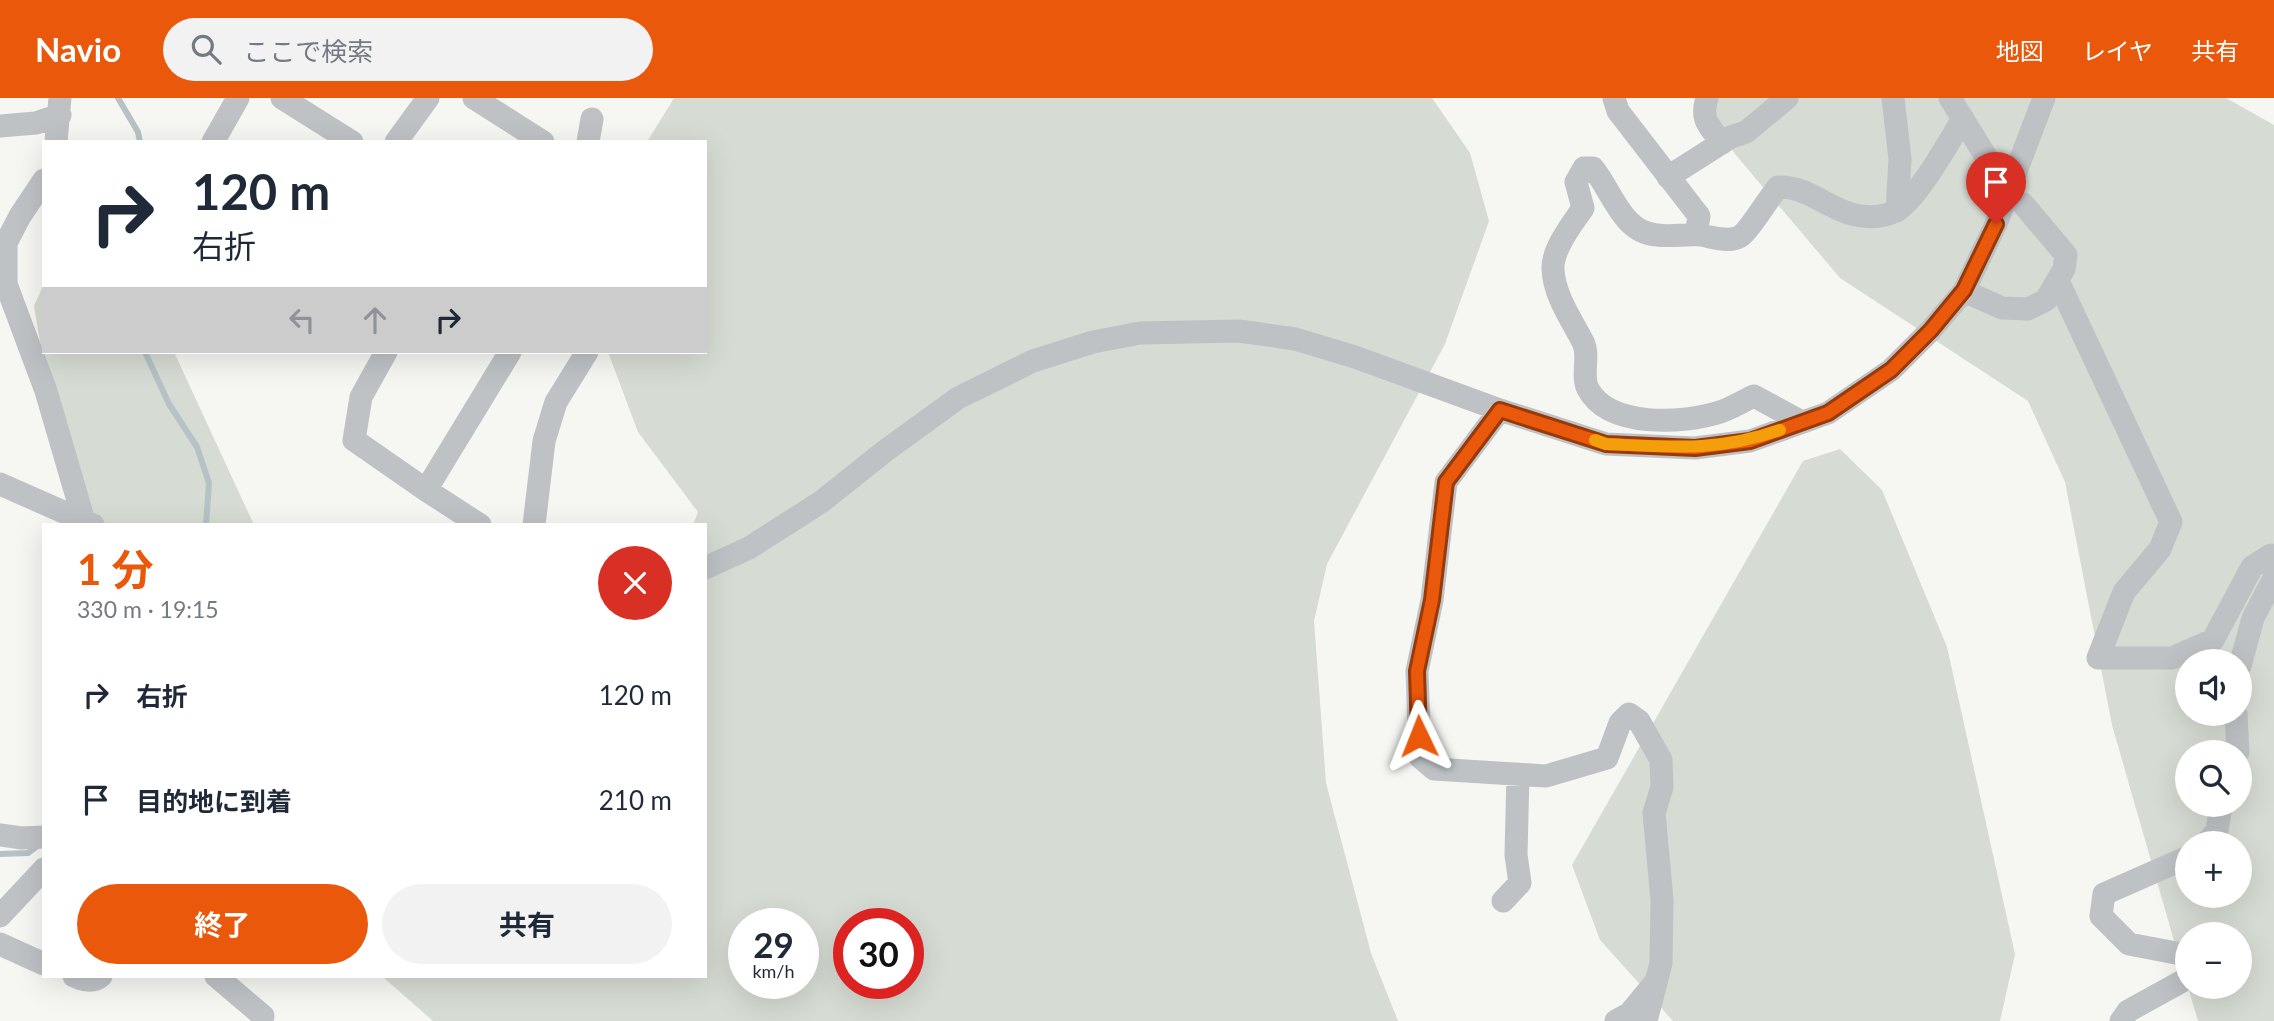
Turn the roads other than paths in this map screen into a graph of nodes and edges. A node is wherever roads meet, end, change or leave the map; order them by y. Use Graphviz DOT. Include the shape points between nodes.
graph roads {
  1 [pos="238,98"];
  2 [pos="428,98"];
  3 [pos="474,98"];
  4 [pos="1614,98"];
  5 [pos="1707,98"];
  6 [pos="1787,98"];
  7 [pos="1893,98"];
  8 [pos="1950,98"];
  9 [pos="2044,98"];
  10 [pos="290,100"];
  11 [pos="60,107"];
  12 [pos="592,119"];
  13 [pos="1963,119"];
  14 [pos="0,126"];
  15 [pos="57,140"];
  16 [pos="214,140"];
  17 [pos="349,140"];
  18 [pos="397,140"];
  19 [pos="540,140"];
  20 [pos="588,140"];
  21 [pos="1722,143"];
  22 [pos="1988,160"];
  23 [pos="1668,177"];
  24 [pos="42,183"];
  25 [pos="2022,204"];
  26 [pos="1896,211"];
  27 [pos="5,234"];
  28 [pos="1696,235"];
  29 [pos="2058,281"];
  30 [pos="1964,290"];
  31 [pos="385,354"];
  32 [pos="586,354"];
  33 [pos="501,355"];
  34 [pos="1500,410"];
  35 [pos="1802,422"];
  36 [pos="0,484"];
  37 [pos="426,490"];
  38 [pos="89,523"];
  39 [pos="477,523"];
  40 [pos="534,523"];
  41 [pos="2274,558"];
  42 [pos="707,567"];
  43 [pos="2274,578"];
  44 [pos="2245,649"];
  45 [pos="1518,774"];
  46 [pos="0,835"];
  47 [pos="37,838"];
  48 [pos="2175,863"];
  49 [pos="42,871"];
  50 [pos="1503,901"];
  51 [pos="0,916"];
  52 [pos="0,944"];
  53 [pos="2175,953"];
  54 [pos="42,963"];
  55 [pos="78,978"];
  56 [pos="98,978"];
  57 [pos="218,978"];
  58 [pos="1657,979"];
  59 [pos="2175,985"];
  60 [pos="1610,1019"];
  61 [pos="262,1021"];
  62 [pos="1646,1021"];
  63 [pos="2121,1021"];
  1 -- 16 [label="street"];
  2 -- 18 [label="street"];
  3 -- 19 [label="street"];
  4 -- 23 [label="street" via="1618,111"];
  5 -- 21 [label="street" via="1705,120"];
  6 -- 21 [label="street" via="1746,132"];
  7 -- 26 [label="street" via="1900,159"];
  8 -- 13 [label="street"];
  9 -- 30 [label="street" via="1996,224"];
  10 -- 17 [label="street"];
  11 -- 14 [label="street" via="36,123"];
  11 -- 15 [label="street"];
  12 -- 20 [label="street"];
  13 -- 22 [label="street"];
  13 -- 26 [label="street" via="1911,198"];
  21 -- 23 [label="street"];
  23 -- 28 [label="street" via="1699,216"];
  24 -- 27 [label="street"];
  25 -- 29 [label="street" via="2066,255"];
  26 -- 28 [label="street" via="1873,218 1844,212 1791,187 1778,187 1743,235 1732,240"];
  27 -- 38 [label="street" via="6,284 47,390"];
  28 -- 35 [label="street" via="1640,232 1620,213 1593,168 1584,168 1576,182 1583,208 1563,237 1552,267 1562,306 1585,346 1586,386 1599,405 1633,418 1672,421 1720,412 1754,396"];
  29 -- 30 [label="street" via="2046,300 2028,309 2002,308"];
  29 -- 41 [label="street" via="2171,522 2160,549 2124,592 2098,658 2172,658 2213,640 2252,567 2271,555"];
  30 -- 35 [label="street" via="1891,370 1828,413"];
  31 -- 37 [label="street" via="361,397 354,440"];
  32 -- 40 [label="street" via="556,402 544,440"];
  33 -- 37 [label="street"];
  34 -- 35 [label="street" via="1606,444 1695,448 1750,441"];
  34 -- 42 [label="street" via="1295,339 1240,331 1140,332 1033,361 958,398 821,502 749,548"];
  34 -- 45 [label="street" via="1446,482 1432,600 1417,671 1420,757 1434,769"];
  36 -- 38 [label="street"];
  37 -- 39 [label="street"];
  43 -- 44 [label="street" via="2253,618"];
  45 -- 50 [label="street" via="1520,883"];
  45 -- 58 [label="street" via="1546,776 1607,758 1620,723 1629,714 1639,721 1661,760 1662,787 1654,813 1662,900"];
  46 -- 47 [label="street"];
  48 -- 53 [label="street" via="2104,894 2101,916 2129,943"];
  49 -- 51 [label="street"];
  52 -- 54 [label="street"];
  55 -- 56 [label="street"];
  57 -- 61 [label="street" via="263,1016"];
  58 -- 60 [label="street" via="1629,1014"];
  58 -- 62 [label="street"];
  59 -- 63 [label="street" via="2128,1011"];
}
